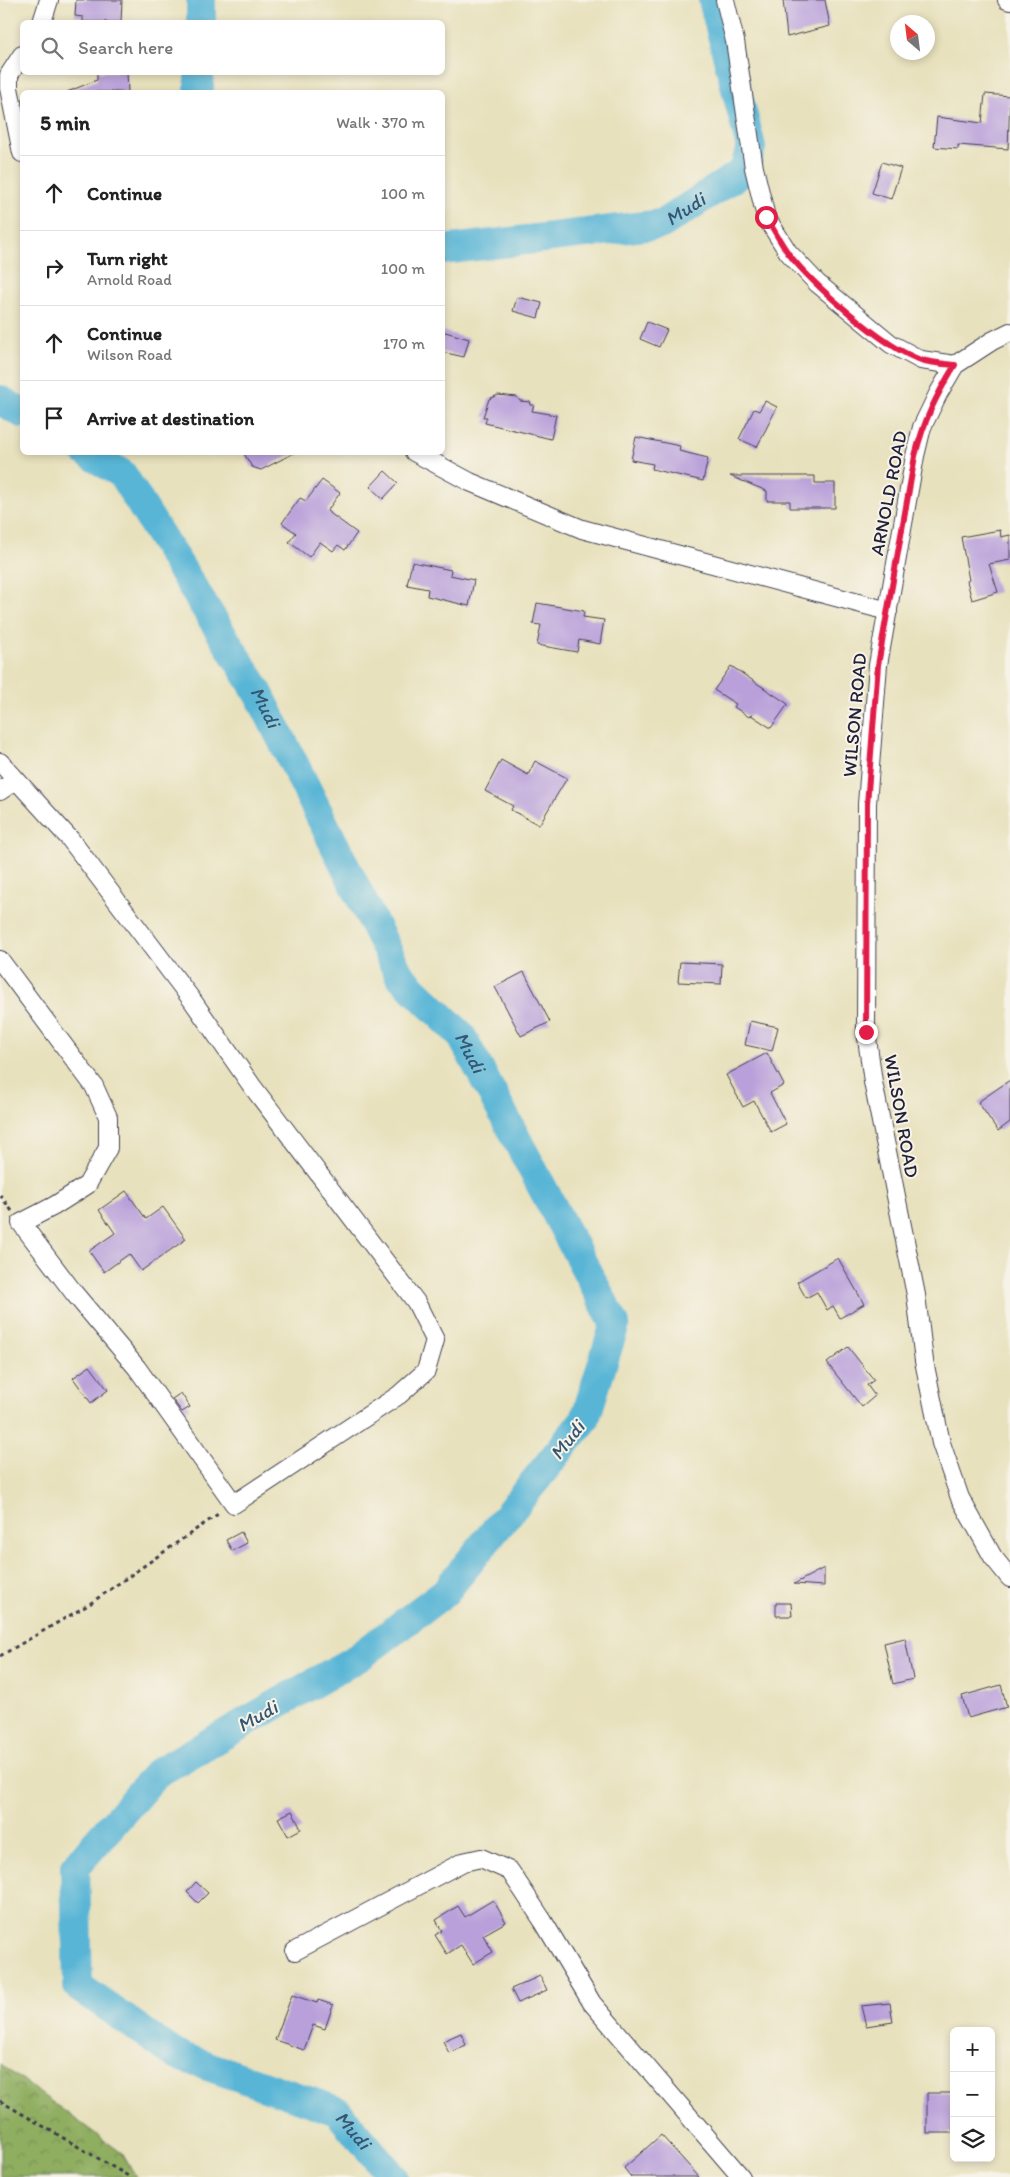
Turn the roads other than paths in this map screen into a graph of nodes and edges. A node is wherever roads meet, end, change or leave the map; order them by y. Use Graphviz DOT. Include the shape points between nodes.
graph roads {
  1 [pos="49,0"];
  2 [pos="724,0"];
  3 [pos="43,20"];
  4 [pos="20,57"];
  5 [pos="20,143"];
  6 [pos="1010,332"];
  7 [pos="955,365"];
  8 [pos="420,455"];
  9 [pos="888,611"];
  10 [pos="0,762"];
  11 [pos="16,780"];
  12 [pos="0,791"];
  13 [pos="0,960"];
  14 [pos="1010,1578"];
  15 [pos="295,1951"];
  16 [pos="741,2177"];
  1 -- 3 [label="street"];
  2 -- 7 [label="street" via="766,217 788,252 817,284 891,344 921,360"];
  4 -- 5 [label="street" via="9,75 9,88"];
  6 -- 7 [label="street, ARNOLD ROAD"];
  7 -- 9 [label="street, ARNOLD ROAD" via="922,427"];
  8 -- 9 [label="street" via="470,482 582,529"];
  9 -- 14 [label="street, WILSON ROAD" via="878,665 867,804 865,972 869,1057 916,1295 924,1361 941,1443 960,1498 993,1557"];
  10 -- 11 [label="street"];
  11 -- 12 [label="street"];
  11 -- 13 [label="street" via="70,839 192,1000 252,1086 416,1302 434,1340 426,1371 399,1396 234,1504 137,1368 21,1223 87,1185 108,1148 108,1117 94,1086"];
  15 -- 16 [label="street" via="463,1862 481,1858 495,1863 510,1871 592,2003"];
}
